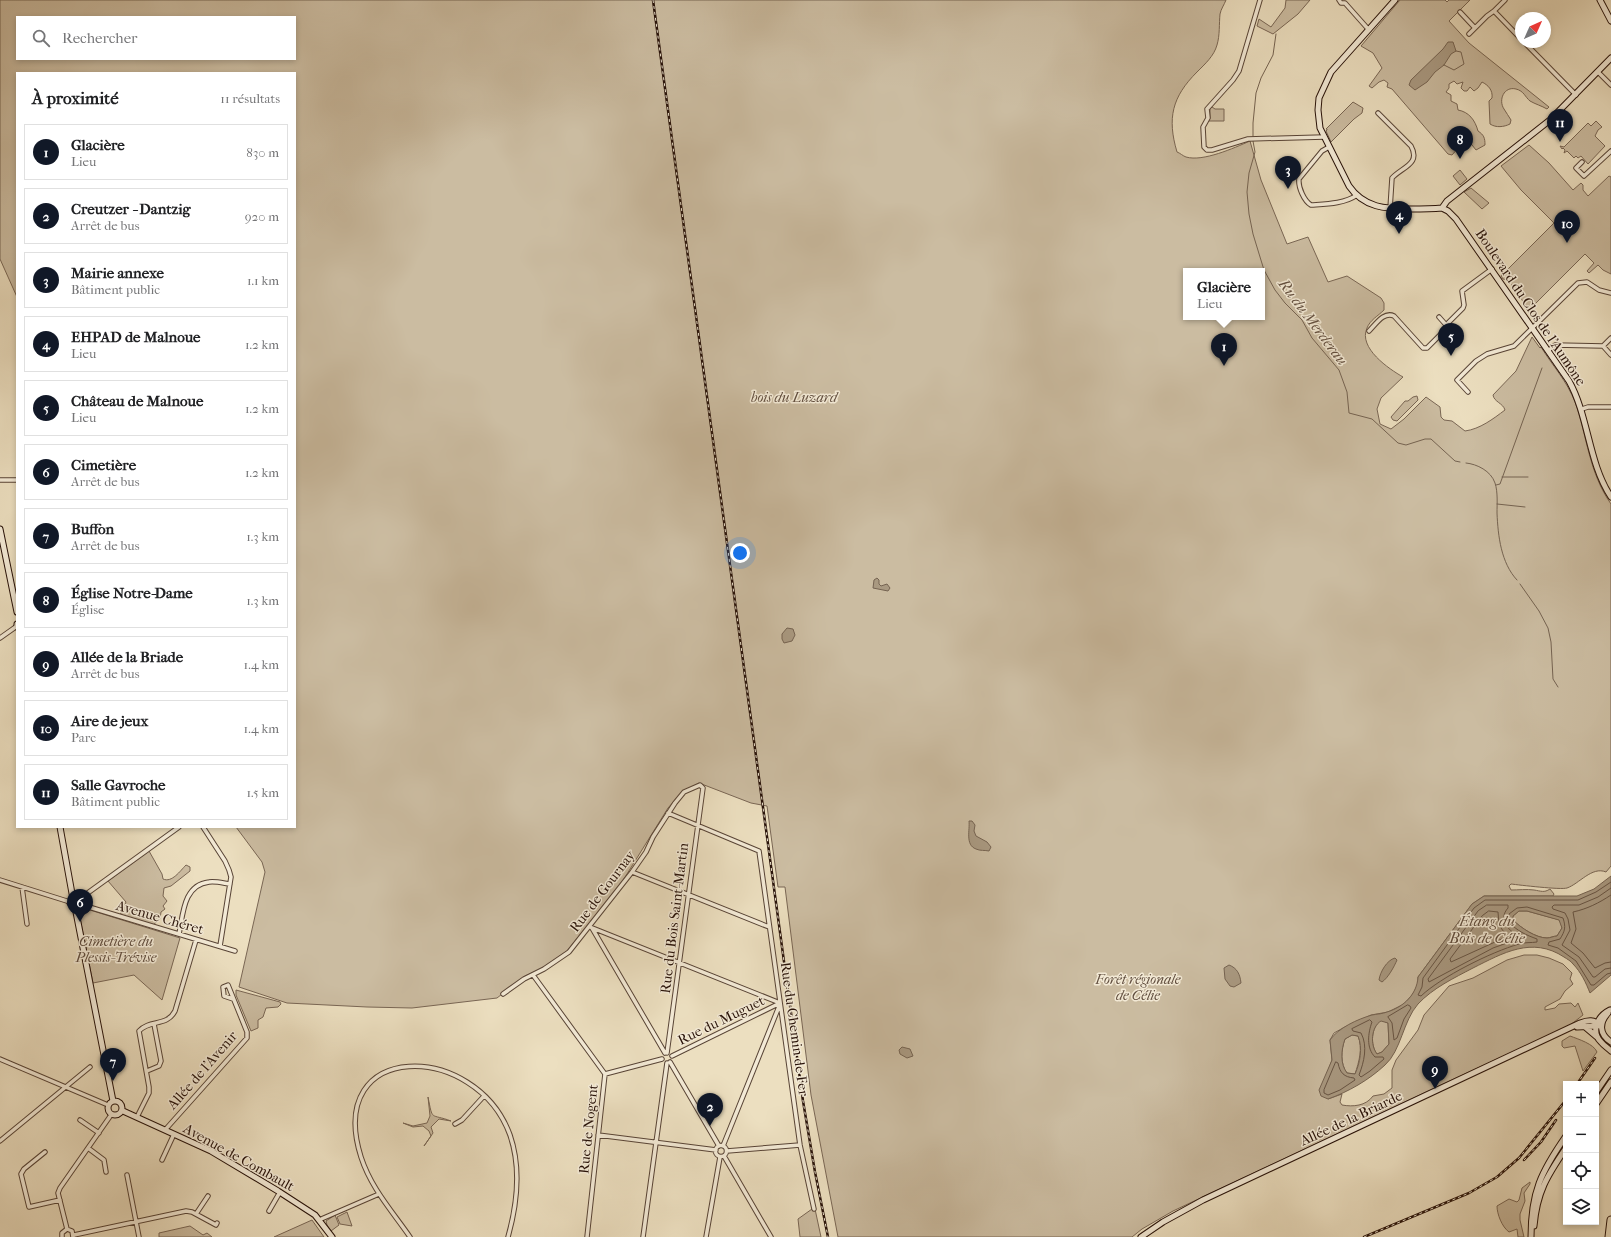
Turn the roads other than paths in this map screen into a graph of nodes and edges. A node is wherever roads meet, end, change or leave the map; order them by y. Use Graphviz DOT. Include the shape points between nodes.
graph roads {
  1 [pos="1260,0"];
  2 [pos="1339,0"];
  3 [pos="1395,0"];
  4 [pos="1505,0"];
  5 [pos="1600,0"];
  6 [pos="1346,1"];
  7 [pos="1494,11"];
  8 [pos="1460,12"];
  9 [pos="1611,22"];
  10 [pos="1475,28"];
  11 [pos="1369,30"];
  12 [pos="1515,33"];
  13 [pos="1469,34"];
  14 [pos="1530,48"];
  15 [pos="1611,58"];
  16 [pos="1598,72"];
  17 [pos="1611,86"];
  18 [pos="1576,95"];
  19 [pos="1378,113"];
  20 [pos="1324,137"];
  21 [pos="1329,147"];
  22 [pos="1611,151"];
  23 [pos="1582,162"];
  24 [pos="1357,195"];
  25 [pos="1442,208"];
  26 [pos="1390,209"];
  27 [pos="1492,269"];
  28 [pos="1611,293"];
  29 [pos="1439,317"];
  30 [pos="1447,326"];
  31 [pos="1533,328"];
  32 [pos="1369,331"];
  33 [pos="1611,338"];
  34 [pos="1603,346"];
  35 [pos="1548,350"];
  36 [pos="1611,355"];
  37 [pos="1468,392"];
  38 [pos="1611,407"];
  39 [pos="1582,409"];
  40 [pos="0,480"];
  41 [pos="16,480"];
  42 [pos="1611,497"];
  43 [pos="0,530"];
  44 [pos="16,607"];
  45 [pos="16,627"];
  46 [pos="0,638"];
  47 [pos="702,786"];
  48 [pos="668,814"];
  49 [pos="698,826"];
  50 [pos="60,828"];
  51 [pos="178,828"];
  52 [pos="204,828"];
  53 [pos="632,872"];
  54 [pos="0,880"];
  55 [pos="230,884"];
  56 [pos="22,887"];
  57 [pos="689,894"];
  58 [pos="75,902"];
  59 [pos="27,924"];
  60 [pos="591,927"];
  61 [pos="769,927"];
  62 [pos="179,934"];
  63 [pos="196,940"];
  64 [pos="220,946"];
  65 [pos="235,951"];
  66 [pos="680,963"];
  67 [pos="533,975"];
  68 [pos="503,994"];
  69 [pos="233,999"];
  70 [pos="780,1004"];
  71 [pos="1611,1010"];
  72 [pos="154,1024"];
  73 [pos="1598,1024"];
  74 [pos="1584,1026"];
  75 [pos="1574,1027"];
  76 [pos="1598,1038"];
  77 [pos="1611,1042"];
  78 [pos="1611,1050"];
  79 [pos="666,1053"];
  80 [pos="672,1056"];
  81 [pos="662,1059"];
  82 [pos="0,1060"];
  83 [pos="668,1063"];
  84 [pos="90,1067"];
  85 [pos="1611,1070"];
  86 [pos="147,1071"];
  87 [pos="605,1074"];
  88 [pos="1611,1082"];
  89 [pos="65,1087"];
  90 [pos="1599,1088"];
  91 [pos="484,1096"];
  92 [pos="1599,1100"];
  93 [pos="113,1101"];
  94 [pos="108,1105"];
  95 [pos="122,1111"];
  96 [pos="111,1115"];
  97 [pos="137,1117"];
  98 [pos="80,1120"];
  99 [pos="455,1124"];
  100 [pos="165,1130"];
  101 [pos="99,1133"];
  102 [pos="174,1134"];
  103 [pos="598,1135"];
  104 [pos="1563,1140"];
  105 [pos="0,1141"];
  106 [pos="656,1143"];
  107 [pos="800,1145"];
  108 [pos="719,1147"];
  109 [pos="88,1148"];
  110 [pos="727,1150"];
  111 [pos="45,1152"];
  112 [pos="1563,1153"];
  113 [pos="722,1156"];
  114 [pos="162,1160"];
  115 [pos="106,1172"];
  116 [pos="127,1175"];
  117 [pos="280,1192"];
  118 [pos="379,1194"];
  119 [pos="208,1196"];
  120 [pos="60,1200"];
  121 [pos="814,1209"];
  122 [pos="269,1211"];
  123 [pos="196,1214"];
  124 [pos="319,1220"];
  125 [pos="1611,1220"];
  126 [pos="136,1222"];
  127 [pos="217,1223"];
  128 [pos="66,1229"];
  129 [pos="74,1236"];
  130 [pos="62,1237"];
  131 [pos="139,1237"];
  132 [pos="332,1237"];
  133 [pos="410,1237"];
  134 [pos="508,1237"];
  135 [pos="587,1237"];
  136 [pos="644,1237"];
  137 [pos="706,1237"];
  138 [pos="771,1237"];
  139 [pos="1141,1237"];
  140 [pos="1532,1237"];
  141 [pos="1608,1237"];
  1 -- 20 [label="street" via="1239,70 1208,109 1208,118 1203,126 1204,146 1207,150 1212,150 1248,139"];
  2 -- 6 [label="street" via="1341,3"];
  3 -- 11 [label="street"];
  4 -- 7 [label="street"];
  5 -- 9 [label="street"];
  6 -- 11 [label="street"];
  7 -- 10 [label="street"];
  7 -- 12 [label="street"];
  8 -- 10 [label="street"];
  10 -- 13 [label="street"];
  11 -- 20 [label="street" via="1332,72 1320,94 1318,110"];
  14 -- 18 [label="street"];
  15 -- 16 [label="street"];
  16 -- 17 [label="street"];
  16 -- 18 [label="street"];
  18 -- 25 [label="street" via="1549,122 1447,201"];
  19 -- 26 [label="street" via="1414,152 1411,162 1392,178"];
  20 -- 21 [label="street"];
  21 -- 24 [label="street" via="1349,186"];
  21 -- 24 [label="street" via="1322,151 1299,179 1298,183 1307,203 1312,205 1341,202"];
  22 -- 23 [label="street" via="1584,176 1576,168"];
  24 -- 26 [label="street" via="1374,206"];
  25 -- 26 [label="street"];
  25 -- 27 [label="street, Boulevard du Clos de l'Aumône" via="1456,219"];
  27 -- 30 [label="street" via="1462,291 1464,306"];
  27 -- 31 [label="street, Boulevard du Clos de l'Aumône"];
  28 -- 31 [label="street" via="1599,290 1587,282 1580,282"];
  29 -- 30 [label="street"];
  30 -- 32 [label="street" via="1427,348 1423,348 1390,314 1385,315"];
  31 -- 35 [label="street, Boulevard du Clos de l'Aumône"];
  31 -- 37 [label="street" via="1512,348 1489,353 1476,361 1456,380"];
  33 -- 34 [label="street"];
  34 -- 35 [label="street" via="1555,345"];
  34 -- 36 [label="street"];
  35 -- 39 [label="street, Boulevard du Clos de l'Aumône" via="1571,385"];
  38 -- 39 [label="street"];
  39 -- 42 [label="street, Boulevard du Clos de l'Aumône" via="1597,467"];
  40 -- 41 [label="street"];
  43 -- 44 [label="street"];
  45 -- 46 [label="street"];
  47 -- 48 [label="street, Rue de Gournay" via="684,792"];
  47 -- 49 [label="street, Rue du Bois Saint-Martin"];
  48 -- 49 [label="street"];
  48 -- 53 [label="street, Rue de Gournay"];
  49 -- 57 [label="street, Rue du Bois Saint-Martin"];
  49 -- 61 [label="street, Rue du Chemin de Fer" via="758,851"];
  50 -- 58 [label="street"];
  51 -- 58 [label="street"];
  52 -- 55 [label="street" via="229,870"];
  53 -- 57 [label="street"];
  53 -- 60 [label="street, Rue de Gournay"];
  54 -- 56 [label="street, Avenue Chéret"];
  55 -- 62 [label="street" via="203,883 189,893"];
  55 -- 64 [label="street"];
  56 -- 58 [label="street, Avenue Chéret"];
  56 -- 59 [label="street"];
  57 -- 61 [label="street"];
  57 -- 66 [label="street, Rue du Bois Saint-Martin"];
  58 -- 62 [label="street, Avenue Chéret"];
  58 -- 93 [label="street"];
  60 -- 66 [label="street"];
  60 -- 67 [label="street, Rue de Gournay" via="569,952"];
  60 -- 79 [label="street"];
  61 -- 70 [label="street, Rue du Chemin de Fer"];
  62 -- 63 [label="street, Avenue Chéret"];
  63 -- 64 [label="street, Avenue Chéret"];
  63 -- 72 [label="street" via="175,1011 166,1021"];
  64 -- 65 [label="street, Avenue Chéret"];
  66 -- 70 [label="street"];
  66 -- 79 [label="street, Rue du Bois Saint-Martin"];
  67 -- 68 [label="street, Rue de Gournay"];
  67 -- 87 [label="street, Rue de Nogent"];
  69 -- 100 [label="street, Allée de l'Avenir" via="247,1032 247,1038"];
  70 -- 80 [label="street, Rue du Muguet"];
  70 -- 107 [label="street, Rue du Chemin de Fer"];
  70 -- 108 [label="street"];
  71 -- 73 [label="street" via="1601,1016"];
  72 -- 86 [label="street" via="161,1060 159,1066"];
  72 -- 86 [label="street" via="144,1026 139,1031"];
  73 -- 74 [label="street, Allée de la Briarde"];
  73 -- 75 [label="street, Allée de la Briarde" via="1587,1021"];
  73 -- 76 [label="street"];
  73 -- 77 [label="street"];
  74 -- 75 [label="street, Allée de la Briarde"];
  74 -- 76 [label="street"];
  75 -- 139 [label="street, Allée de la Briarde" via="1203,1200"];
  76 -- 78 [label="street"];
  79 -- 80 [label="street"];
  79 -- 81 [label="street"];
  80 -- 83 [label="street"];
  81 -- 83 [label="street"];
  81 -- 87 [label="street"];
  82 -- 89 [label="street"];
  83 -- 106 [label="street"];
  83 -- 108 [label="street"];
  84 -- 89 [label="street"];
  85 -- 90 [label="street"];
  86 -- 97 [label="street" via="149,1093"];
  87 -- 103 [label="street, Rue de Nogent"];
  88 -- 92 [label="street"];
  89 -- 94 [label="street"];
  89 -- 105 [label="street"];
  91 -- 99 [label="street"];
  91 -- 118 [label="street" via="457,1076 419,1065 391,1069 373,1080 359,1105 356,1131 364,1165"];
  91 -- 134 [label="street" via="504,1124 515,1155 516,1184"];
  93 -- 94 [label="street"];
  93 -- 95 [label="street" via="122,1104"];
  94 -- 96 [label="street"];
  95 -- 96 [label="street" via="119,1115"];
  95 -- 97 [label="street, Avenue de Combault"];
  96 -- 101 [label="street"];
  97 -- 100 [label="street, Avenue de Combault"];
  98 -- 101 [label="street"];
  100 -- 102 [label="street, Avenue de Combault"];
  101 -- 109 [label="street"];
  102 -- 114 [label="street"];
  102 -- 117 [label="street, Avenue de Combault" via="211,1151"];
  103 -- 106 [label="street"];
  103 -- 135 [label="street, Rue de Nogent"];
  104 -- 140 [label="street" via="1547,1164 1537,1187 1532,1209"];
  106 -- 108 [label="street"];
  106 -- 136 [label="street"];
  107 -- 110 [label="street"];
  107 -- 121 [label="street, Rue du Chemin de Fer"];
  108 -- 110 [label="street"];
  108 -- 113 [label="street" via="717,1155"];
  109 -- 115 [label="street" via="104,1160"];
  109 -- 120 [label="street" via="60,1188"];
  110 -- 113 [label="street"];
  111 -- 120 [label="street" via="21,1174 29,1207"];
  112 -- 140 [label="street" via="1544,1182 1536,1208"];
  113 -- 137 [label="street"];
  113 -- 138 [label="street"];
  116 -- 126 [label="street"];
  117 -- 122 [label="street"];
  117 -- 124 [label="street, Avenue de Combault" via="310,1211"];
  118 -- 124 [label="street"];
  118 -- 133 [label="street"];
  119 -- 123 [label="street"];
  120 -- 128 [label="street"];
  123 -- 126 [label="street" via="186,1211"];
  123 -- 127 [label="street" via="216,1225"];
  124 -- 132 [label="street, Avenue de Combault"];
  125 -- 141 [label="highway"];
  126 -- 129 [label="street"];
  126 -- 131 [label="street"];
  128 -- 129 [label="street" via="72,1231"];
  128 -- 130 [label="street"];
}
